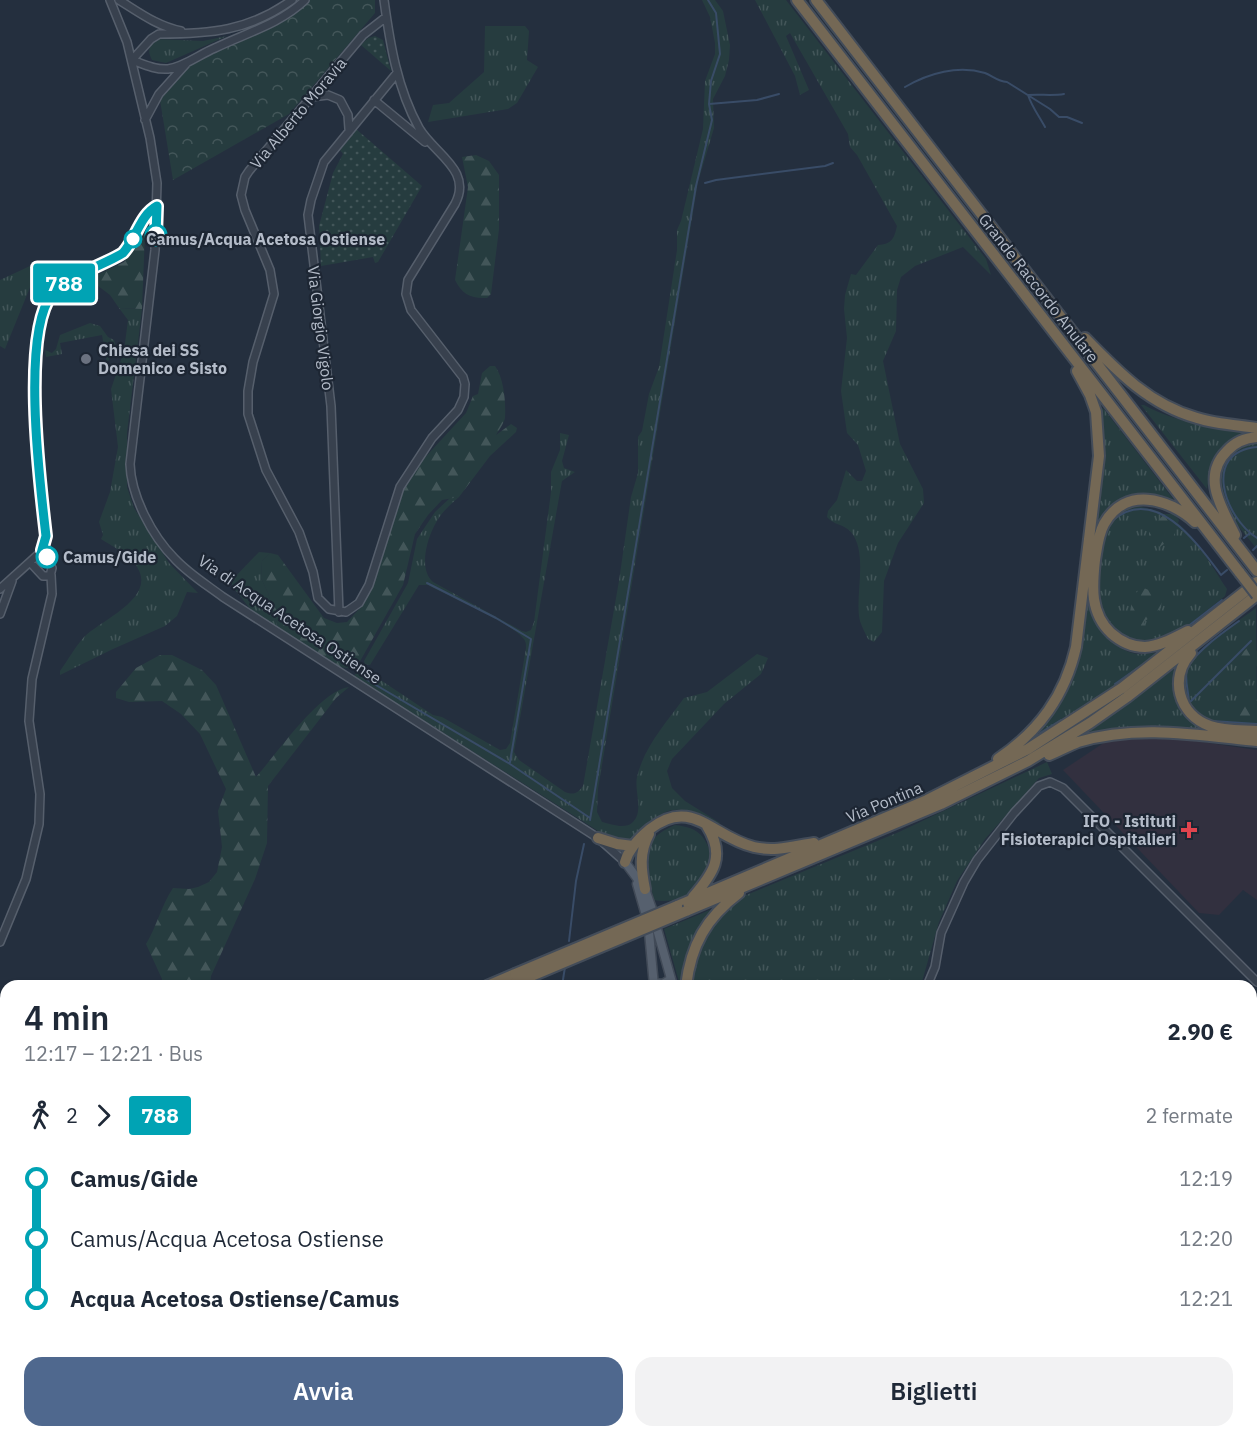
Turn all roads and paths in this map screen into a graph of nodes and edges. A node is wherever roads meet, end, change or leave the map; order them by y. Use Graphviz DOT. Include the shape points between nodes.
graph roads {
  1 [pos="110,0"];
  2 [pos="119,0"];
  3 [pos="292,0"];
  4 [pos="305,0"];
  5 [pos="384,0"];
  6 [pos="798,0"];
  7 [pos="816,0"];
  8 [pos="386,17"];
  9 [pos="193,33"];
  10 [pos="132,60"];
  11 [pos="189,61"];
  12 [pos="397,73"];
  13 [pos="311,97"];
  14 [pos="374,100"];
  15 [pos="145,120"];
  16 [pos="349,129"];
  17 [pos="436,151"];
  18 [pos="157,206"];
  19 [pos="1051,304"];
  20 [pos="1041,315"];
  21 [pos="1257,428"];
  22 [pos="1257,437"];
  23 [pos="1216,542"];
  24 [pos="42,550"];
  25 [pos="30,562"];
  26 [pos="1251,563"];
  27 [pos="51,575"];
  28 [pos="12,578"];
  29 [pos="1257,582"];
  30 [pos="0,589"];
  31 [pos="1257,595"];
  32 [pos="339,612"];
  33 [pos="0,614"];
  34 [pos="1212,625"];
  35 [pos="1257,732"];
  36 [pos="1257,741"];
  37 [pos="1007,772"];
  38 [pos="967,781"];
  39 [pos="705,824"];
  40 [pos="654,826"];
  41 [pos="598,838"];
  42 [pos="832,840"];
  43 [pos="633,846"];
  44 [pos="627,865"];
  45 [pos="756,881"];
  46 [pos="645,889"];
  47 [pos="691,900"];
  48 [pos="681,908"];
  49 [pos="0,942"];
  50 [pos="515,980"];
  51 [pos="654,980"];
  52 [pos="671,980"];
  53 [pos="687,980"];
  54 [pos="930,980"];
  55 [pos="1255,980"];
  1 -- 10 [label="street, Via di Acqua Acetosa Ostiense"];
  2 -- 9 [label="street" via="165,28"];
  3 -- 9 [label="street" via="259,20 226,31"];
  4 -- 11 [label="street" via="271,24"];
  5 -- 8 [label="street"];
  6 -- 20 [label="highway, Grande Raccordo Anulare"];
  7 -- 19 [label="highway, Grande Raccordo Anulare"];
  8 -- 12 [label="street"];
  8 -- 13 [label="street, Via Alberto Moravia" via="363,35"];
  9 -- 10 [label="street" via="159,34"];
  10 -- 11 [label="street" via="169,69"];
  10 -- 15 [label="street, Via di Acqua Acetosa Ostiense"];
  11 -- 15 [label="street" via="159,93"];
  12 -- 14 [label="street, Via Giorgio Vigolo"];
  12 -- 17 [label="street" via="419,128"];
  13 -- 16 [label="street" via="328,95 340,100 348,115"];
  13 -- 32 [label="street, Via Alberto Moravia" via="249,171 241,195 270,270 274,294 254,362 248,414 266,470 299,532 318,598 329,609"];
  14 -- 16 [label="street, Via Giorgio Vigolo"];
  14 -- 17 [label="street"];
  15 -- 18 [label="street, Via di Acqua Acetosa Ostiense" via="156,175"];
  16 -- 32 [label="street, Via Giorgio Vigolo" via="324,162 308,215 331,406"];
  17 -- 32 [label="street" via="457,174 461,192 408,280 406,294 411,310 463,377 465,397 400,487 360,603"];
  18 -- 24 [label="street" via="147,213 123,253 65,282 53,292 40,318 34,420 46,536"];
  18 -- 41 [label="street, Via di Acqua Acetosa Ostiense" via="130,464 132,488 161,542 175,559 224,597"];
  19 -- 21 [label="highway" via="1126,380 1147,395 1197,419"];
  19 -- 26 [label="highway, Grande Raccordo Anulare"];
  20 -- 23 [label="highway, Grande Raccordo Anulare"];
  20 -- 38 [label="highway" via="1082,378 1098,423 1098,475 1076,647 1062,690 1042,720 1015,747"];
  22 -- 26 [label="highway" via="1228,450 1215,475 1217,496"];
  23 -- 31 [label="highway, Grande Raccordo Anulare, bridge"];
  23 -- 34 [label="highway" via="1173,506 1156,500 1133,502 1117,510 1104,525 1094,569 1096,612 1108,630 1124,642 1155,646"];
  24 -- 25 [label="street"];
  24 -- 27 [label="street" via="52,565"];
  25 -- 27 [label="street" via="43,576"];
  25 -- 28 [label="street"];
  27 -- 49 [label="street" via="52,594 32,679 29,721 40,794 39,824 26,879"];
  28 -- 30 [label="street"];
  28 -- 33 [label="street"];
  29 -- 34 [label="highway, Via Pontina"];
  31 -- 34 [label="highway, Via Pontina"];
  34 -- 35 [label="highway" via="1184,663 1178,681 1180,698 1194,716 1210,726"];
  34 -- 37 [label="highway, Via Pontina" via="1161,672 1105,713"];
  34 -- 38 [label="highway, Via Pontina" via="1083,715"];
  36 -- 37 [label="highway" via="1131,732 1078,742"];
  37 -- 45 [label="highway, Via Pontina"];
  38 -- 42 [label="highway, Via Pontina"];
  39 -- 40 [label="highway" via="680,815"];
  39 -- 42 [label="highway" via="733,840 766,849"];
  39 -- 47 [label="highway" via="715,842 716,860 711,875"];
  40 -- 43 [label="highway"];
  40 -- 46 [label="highway" via="642,850"];
  41 -- 43 [label="highway"];
  41 -- 44 [label="street, Via di Acqua Acetosa Ostiense"];
  42 -- 47 [label="highway, Via Pontina"];
  43 -- 44 [label="highway"];
  44 -- 46 [label="main road, Via di Acqua Acetosa Ostiense"];
  44 -- 46 [label="main road, Via di Acqua Acetosa Ostiense" via="649,911"];
  45 -- 48 [label="highway, Via Pontina"];
  45 -- 53 [label="highway" via="726,903 707,926 693,949"];
  47 -- 48 [label="highway, Via Pontina"];
  48 -- 50 [label="highway, Via Pontina, bridge"];
  51 -- 52 [label="main road" via="653,931"];
  54 -- 55 [label="street" via="941,933 963,882 1014,813 1039,786 1050,782 1060,785"];
}
